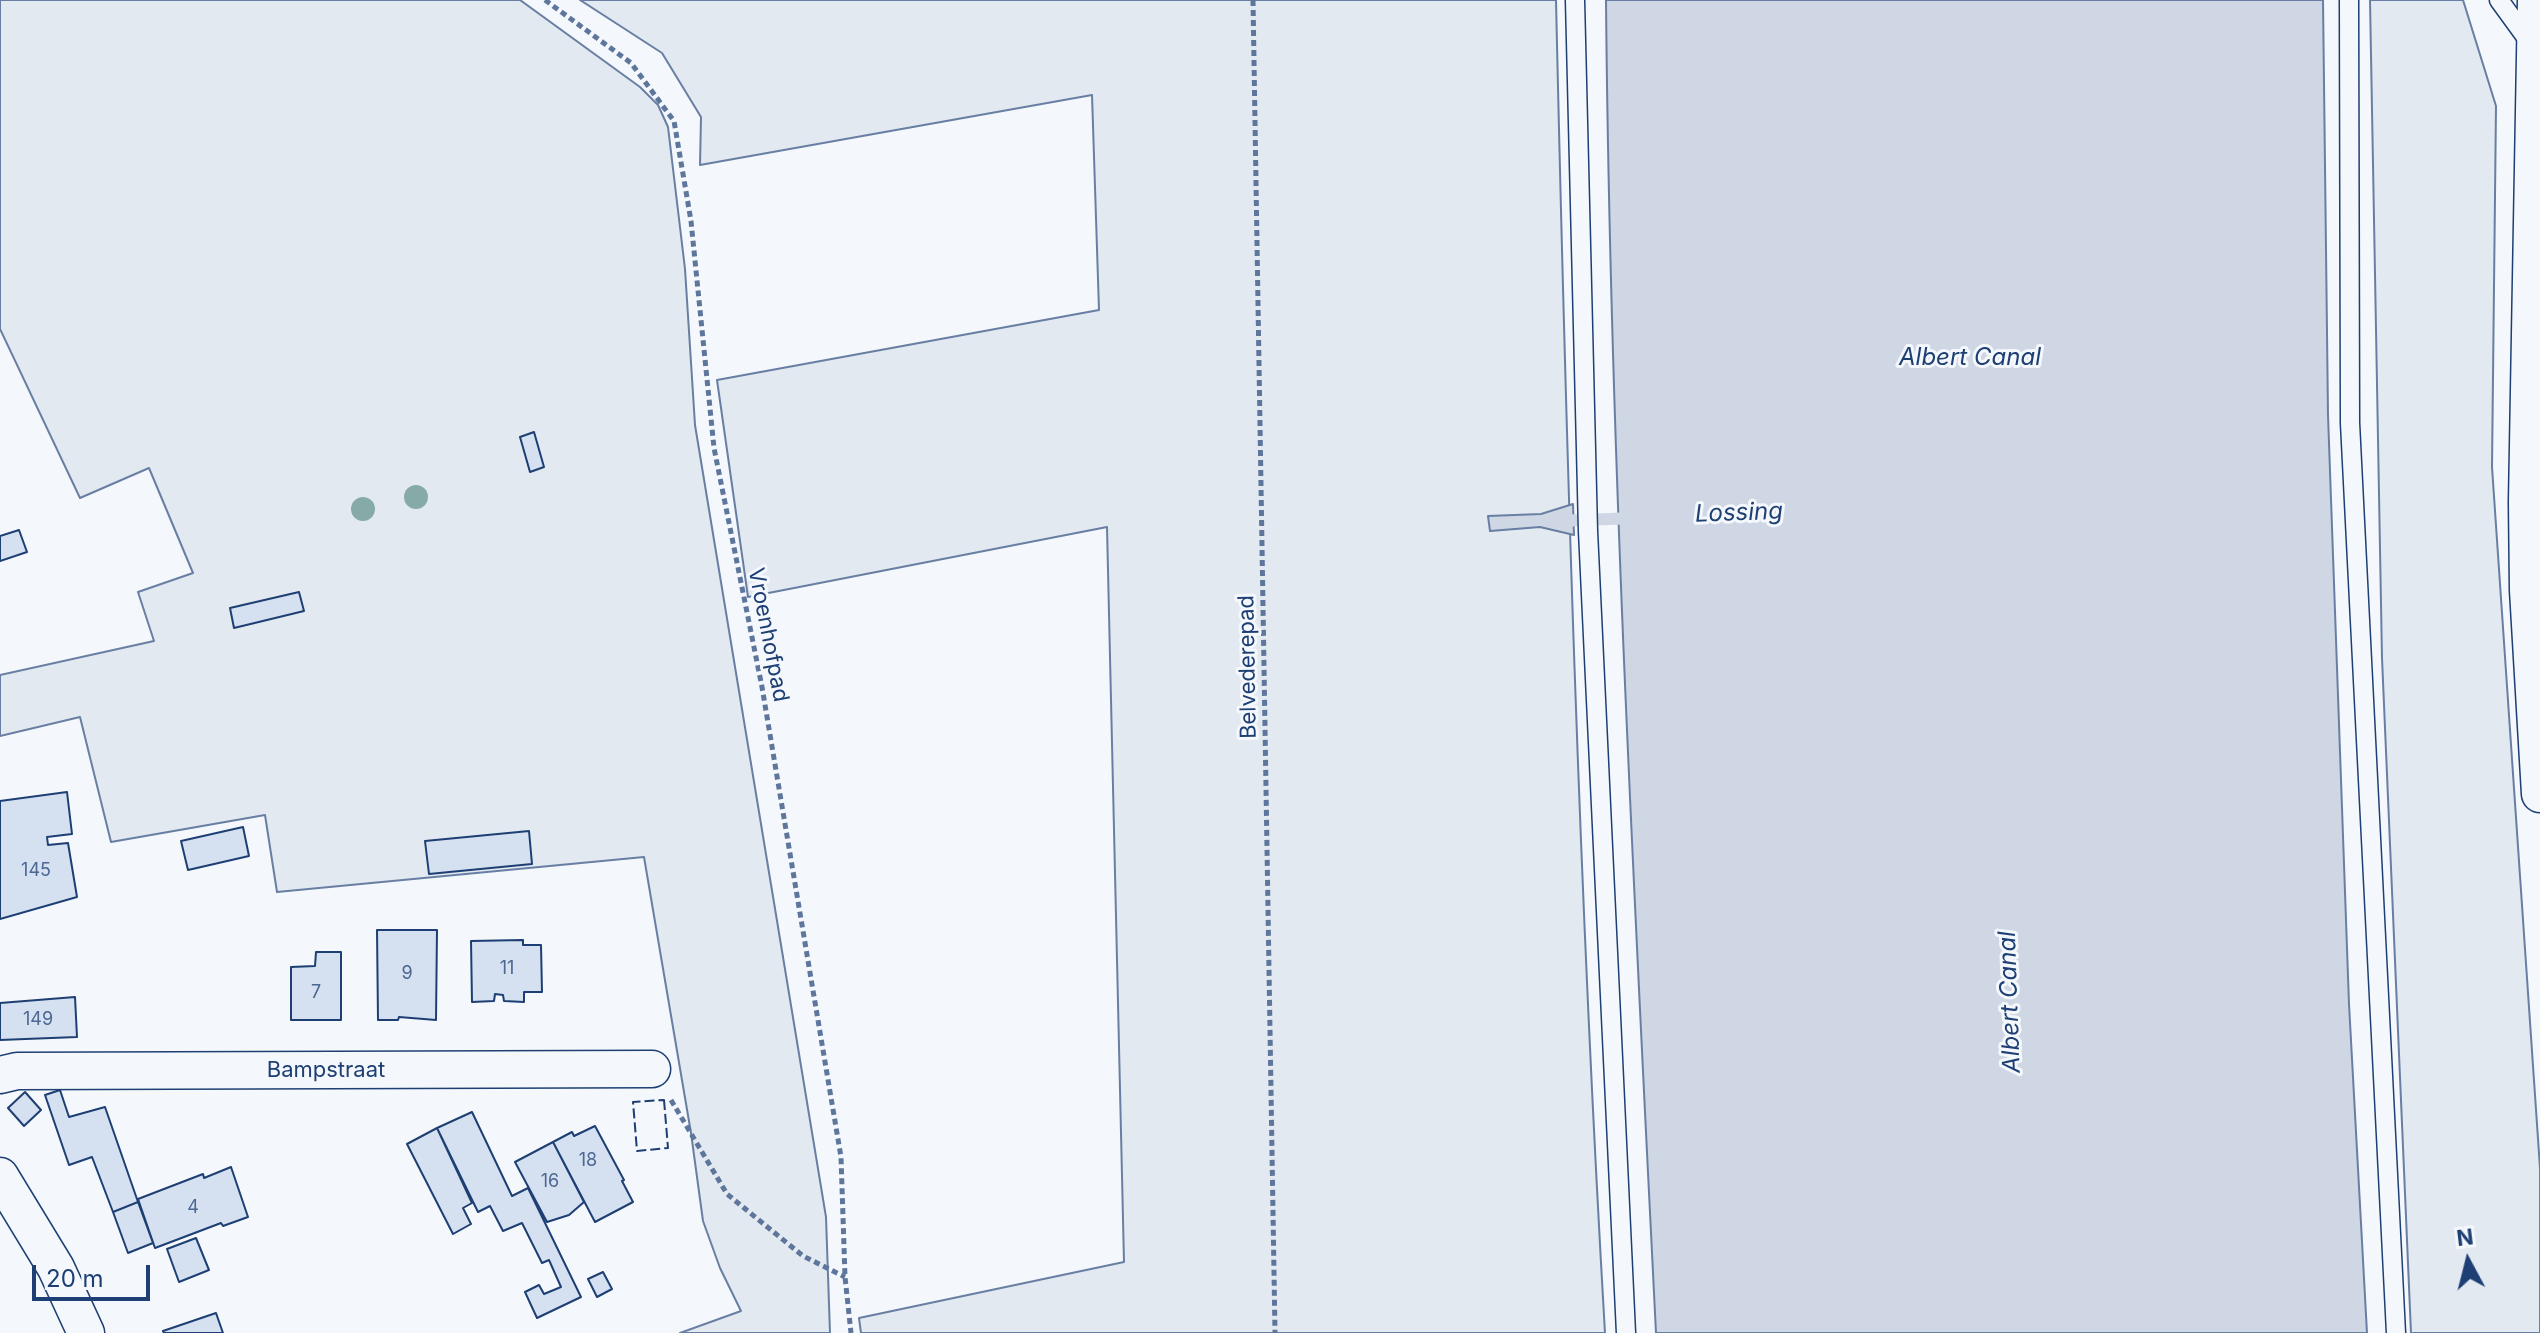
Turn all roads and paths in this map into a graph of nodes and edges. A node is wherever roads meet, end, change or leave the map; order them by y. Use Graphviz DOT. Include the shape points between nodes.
graph roads {
  1 [pos="545,0"];
  2 [pos="1253,0"];
  3 [pos="1575,0"];
  4 [pos="2349,0"];
  5 [pos="2499,0"];
  6 [pos="2536,0"];
  7 [pos="2535,50"];
  8 [pos="2540,794"];
  9 [pos="652,1069"];
  10 [pos="0,1075"];
  11 [pos="0,1176"];
  12 [pos="845,1277"];
  13 [pos="86,1333"];
  14 [pos="851,1333"];
  15 [pos="1275,1333"];
  16 [pos="1626,1333"];
  17 [pos="2396,1333"];
  1 -- 12 [label="path, Vroenhofpad" via="631,63 674,121 691,221 714,448 762,687 841,1157"];
  2 -- 15 [label="path, Belvederepad"];
  3 -- 16 [label="lane" via="1588,531"];
  4 -- 17 [label="lane" via="2350,423"];
  5 -- 7 [label="lane"];
  6 -- 7 [label="street"];
  7 -- 8 [label="street" via="2527,502"];
  9 -- 10 [label="street, Bampstraat"];
  9 -- 12 [label="path" via="727,1194 803,1256"];
  11 -- 13 [label="street" via="56,1268"];
  12 -- 14 [label="path, Vroenhofpad"];
}
